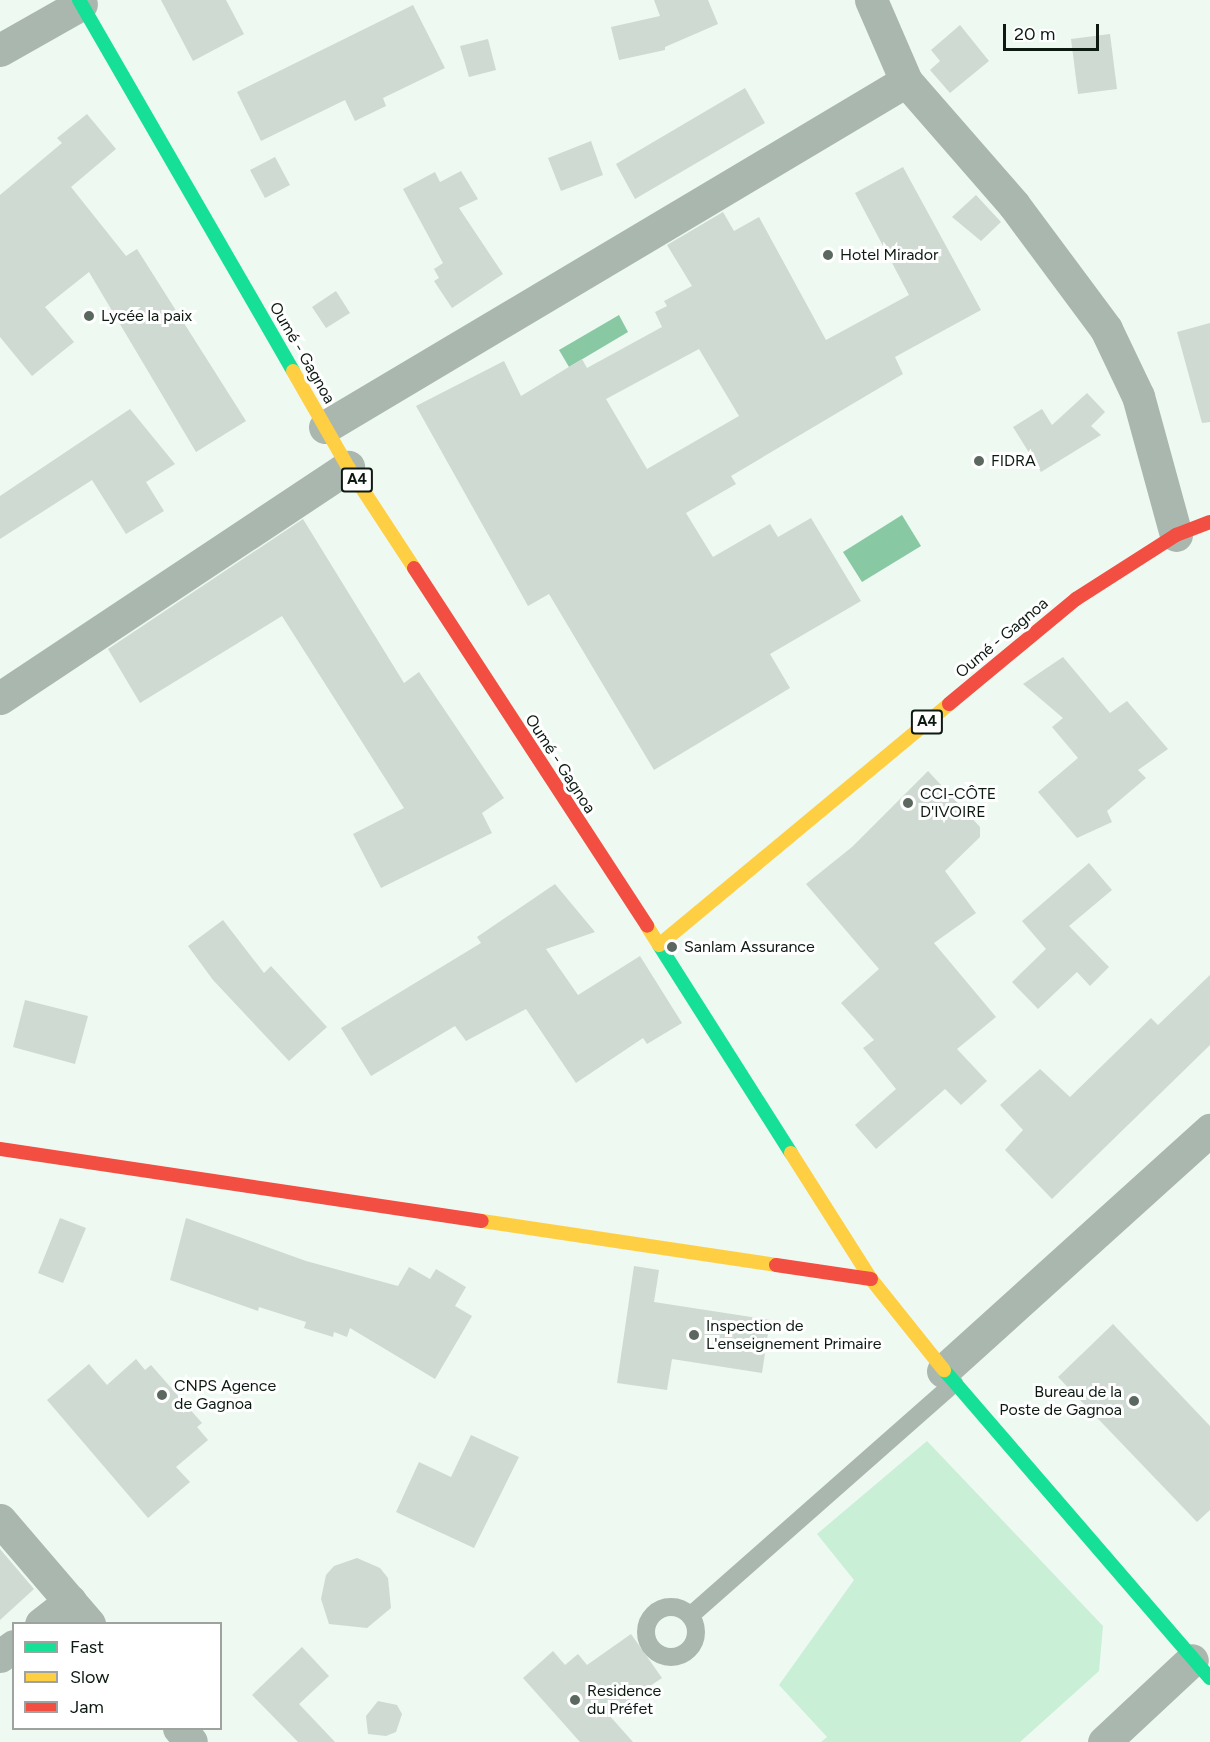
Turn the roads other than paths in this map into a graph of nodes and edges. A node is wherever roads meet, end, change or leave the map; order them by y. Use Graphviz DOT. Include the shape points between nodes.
graph roads {
  1 [pos="871,0"];
  2 [pos="80,2"];
  3 [pos="0,50"];
  4 [pos="906,81"];
  5 [pos="326,427"];
  6 [pos="348,467"];
  7 [pos="1210,522"];
  8 [pos="1176,535"];
  9 [pos="0,698"];
  10 [pos="659,945"];
  11 [pos="1210,1130"];
  12 [pos="0,1149"];
  13 [pos="871,1280"];
  14 [pos="948,1377"];
  15 [pos="0,1520"];
  16 [pos="79,1612"];
  17 [pos="690,1616"];
  18 [pos="44,1622"];
  19 [pos="1201,1669"];
  20 [pos="181,1730"];
  21 [pos="191,1742"];
  22 [pos="1104,1742"];
  1 -- 4 [label="street"];
  2 -- 3 [label="street"];
  2 -- 5 [label="main road, Oumé - Gagnoa / A4"];
  4 -- 5 [label="street"];
  4 -- 8 [label="street" via="1014,205 1106,329 1138,396"];
  5 -- 6 [label="main road, Oumé - Gagnoa / A4"];
  6 -- 9 [label="street"];
  6 -- 10 [label="main road, Oumé - Gagnoa / A4"];
  7 -- 8 [label="main road, Oumé - Gagnoa / A4"];
  8 -- 10 [label="main road, Oumé - Gagnoa / A4" via="1076,599"];
  10 -- 13 [label="main road"];
  11 -- 14 [label="street"];
  12 -- 13 [label="main road"];
  13 -- 14 [label="main road"];
  14 -- 17 [label="lane"];
  14 -- 19 [label="main road"];
  15 -- 16 [label="street"];
  16 -- 18 [label="street"];
  19 -- 22 [label="street"];
  20 -- 21 [label="street"];
}
